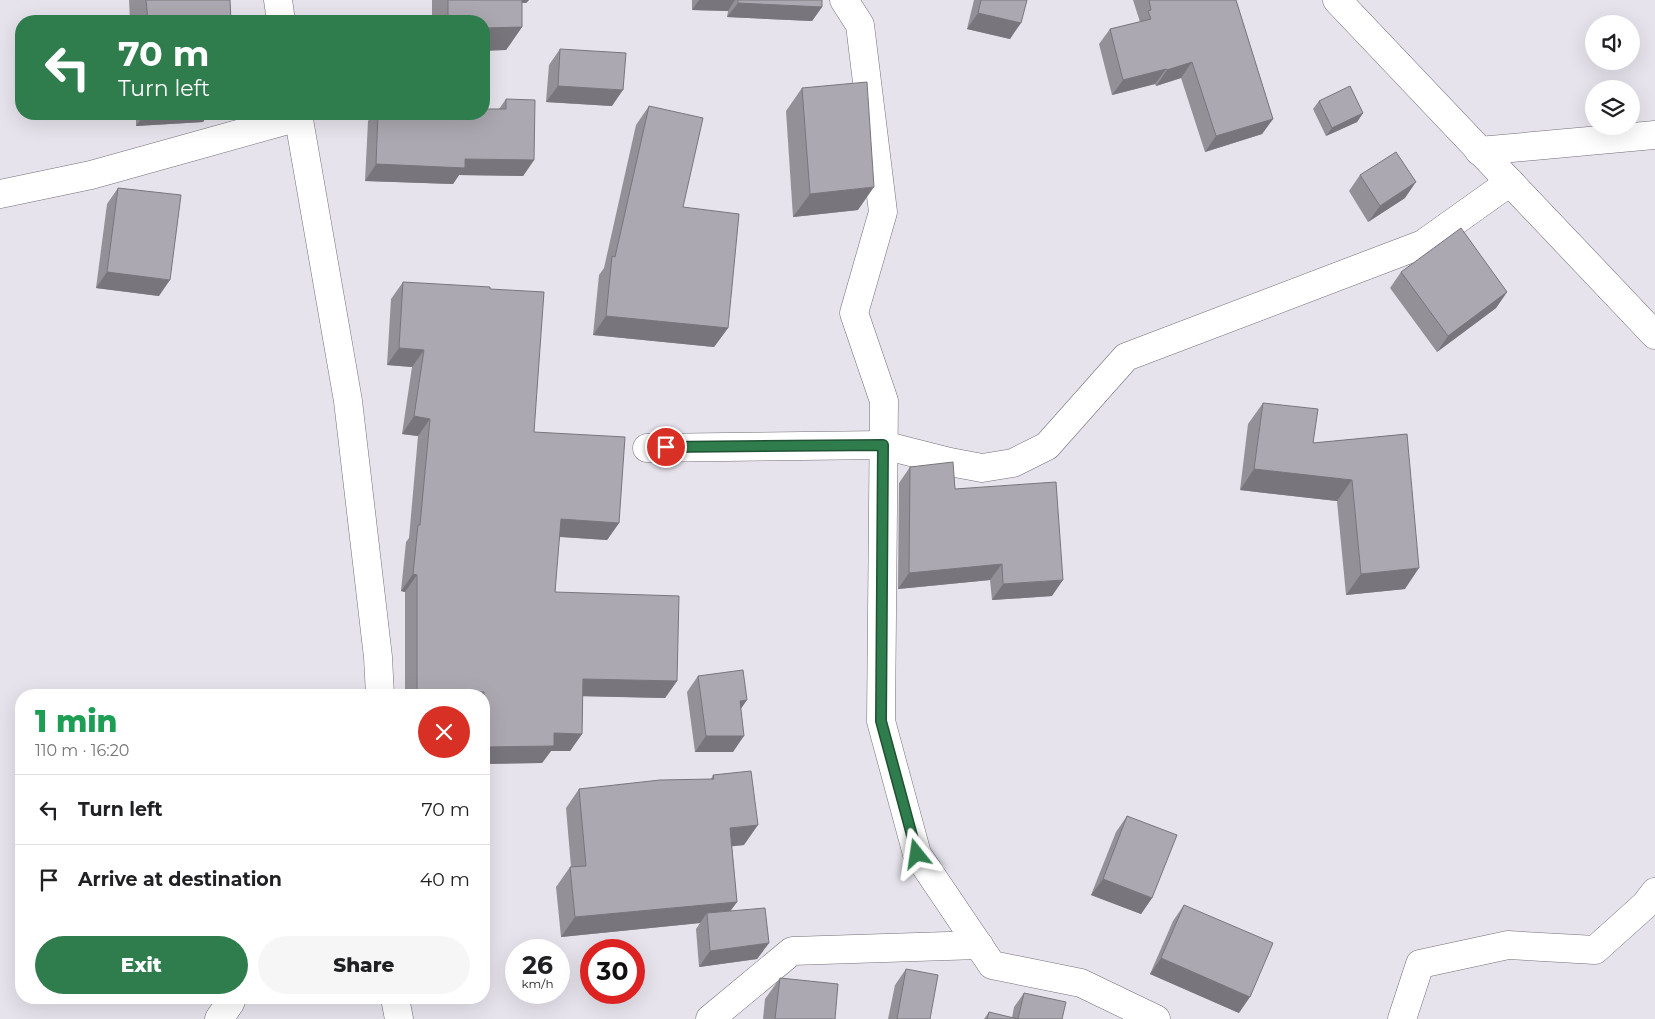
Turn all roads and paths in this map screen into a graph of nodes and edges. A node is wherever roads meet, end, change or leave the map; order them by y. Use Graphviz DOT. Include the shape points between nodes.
graph roads {
  1 [pos="278,0"];
  2 [pos="844,0"];
  3 [pos="1337,0"];
  4 [pos="281,15"];
  5 [pos="284,120"];
  6 [pos="299,120"];
  7 [pos="1655,135"];
  8 [pos="1479,150"];
  9 [pos="1510,182"];
  10 [pos="0,194"];
  11 [pos="1655,335"];
  12 [pos="883,445"];
  13 [pos="646,448"];
  14 [pos="380,689"];
  15 [pos="1655,892"];
  16 [pos="979,945"];
  17 [pos="228,1004"];
  18 [pos="396,1004"];
  19 [pos="219,1019"];
  20 [pos="399,1019"];
  21 [pos="710,1019"];
  22 [pos="1156,1019"];
  23 [pos="1402,1019"];
  1 -- 4 [label="street"];
  2 -- 12 [label="street" via="860,25 883,212 854,313 884,401"];
  3 -- 8 [label="street"];
  5 -- 10 [label="street" via="91,176"];
  6 -- 14 [label="street" via="348,401"];
  7 -- 8 [label="street"];
  8 -- 9 [label="street"];
  9 -- 11 [label="street"];
  9 -- 12 [label="street" via="1423,244 1126,357 1047,446 1013,464 982,468"];
  12 -- 13 [label="street"];
  12 -- 16 [label="street" via="881,721 917,854"];
  15 -- 23 [label="street" via="1595,950 1508,945 1420,964"];
  16 -- 21 [label="street" via="792,951"];
  16 -- 22 [label="street" via="992,965 1082,983"];
  17 -- 19 [label="street"];
  18 -- 20 [label="street"];
}
